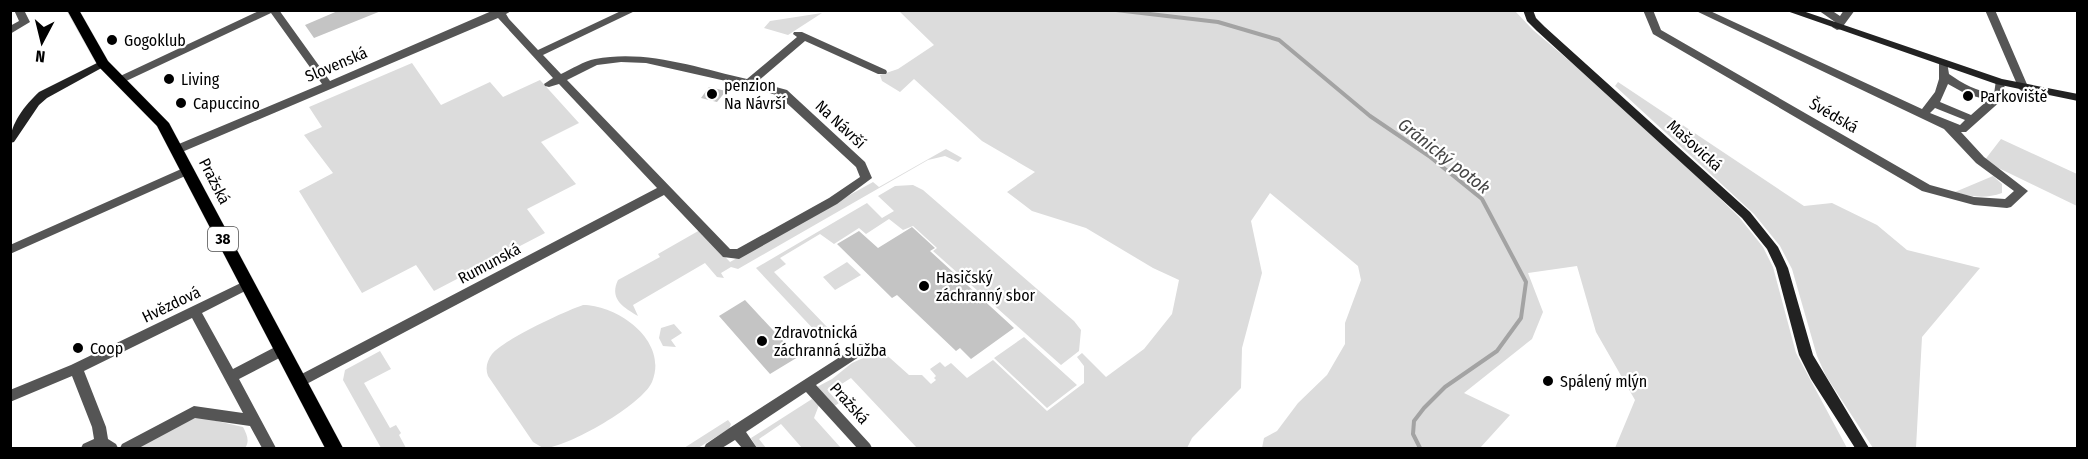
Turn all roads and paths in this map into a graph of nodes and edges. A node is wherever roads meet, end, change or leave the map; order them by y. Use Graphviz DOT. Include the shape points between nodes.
graph roads {
  1 [pos="19,10"];
  2 [pos="73,10"];
  3 [pos="272,10"];
  4 [pos="633,10"];
  5 [pos="1528,10"];
  6 [pos="1648,10"];
  7 [pos="1699,10"];
  8 [pos="1789,10"];
  9 [pos="1823,10"];
  10 [pos="1850,10"];
  11 [pos="1990,10"];
  12 [pos="503,11"];
  13 [pos="1839,24"];
  14 [pos="10,31"];
  15 [pos="537,54"];
  16 [pos="103,63"];
  17 [pos="1943,64"];
  18 [pos="882,72"];
  19 [pos="1946,77"];
  20 [pos="120,80"];
  21 [pos="554,81"];
  22 [pos="749,82"];
  23 [pos="2000,82"];
  24 [pos="328,85"];
  25 [pos="2024,89"];
  26 [pos="1996,98"];
  27 [pos="2078,98"];
  28 [pos="1935,104"];
  29 [pos="1923,115"];
  30 [pos="1971,118"];
  31 [pos="1948,126"];
  32 [pos="10,139"];
  33 [pos="178,149"];
  34 [pos="188,170"];
  35 [pos="665,189"];
  36 [pos="10,250"];
  37 [pos="247,285"];
  38 [pos="195,311"];
  39 [pos="860,349"];
  40 [pos="282,350"];
  41 [pos="76,369"];
  42 [pos="230,377"];
  43 [pos="299,382"];
  44 [pos="807,384"];
  45 [pos="10,396"];
  46 [pos="252,420"];
  47 [pos="736,431"];
  48 [pos="100,446"];
  49 [pos="127,448"];
  50 [pos="269,448"];
  51 [pos="334,448"];
  52 [pos="711,448"];
  53 [pos="750,448"];
  54 [pos="865,448"];
  55 [pos="1862,448"];
  1 -- 14 [label="street" via="25,22"];
  2 -- 16 [label="main road, Pražská / 38"];
  3 -- 20 [label="street"];
  3 -- 24 [label="street"];
  4 -- 15 [label="street"];
  5 -- 55 [label="street, Mašovická" via="1540,28 1746,215 1772,247 1816,375"];
  6 -- 31 [label="street, Švédská" via="1657,32 1926,188 1974,201 2007,204 2022,191 1980,160"];
  7 -- 29 [label="street"];
  8 -- 13 [label="street"];
  9 -- 13 [label="street"];
  10 -- 13 [label="street"];
  11 -- 25 [label="street"];
  12 -- 15 [label="street" via="505,21"];
  12 -- 24 [label="street, Slovenská"];
  13 -- 17 [label="street"];
  15 -- 21 [label="street"];
  16 -- 20 [label="main road, Pražská / 38"];
  16 -- 32 [label="street" via="43,95"];
  17 -- 19 [label="street"];
  17 -- 23 [label="street"];
  18 -- 22 [label="street" via="801,36"];
  19 -- 26 [label="street" via="1976,95"];
  19 -- 28 [label="street"];
  20 -- 33 [label="main road, Pražská / 38" via="162,123"];
  21 -- 22 [label="street, Na Návrší" via="595,63 621,58"];
  21 -- 35 [label="street"];
  22 -- 35 [label="street, Na Návrší" via="783,93 861,165 866,178 833,201 732,256"];
  23 -- 25 [label="street"];
  23 -- 26 [label="street"];
  24 -- 33 [label="street, Slovenská"];
  25 -- 27 [label="street"];
  26 -- 30 [label="street"];
  28 -- 29 [label="street"];
  28 -- 30 [label="street"];
  29 -- 31 [label="street"];
  30 -- 31 [label="street" via="1962,129"];
  33 -- 34 [label="main road, Pražská / 38"];
  34 -- 36 [label="street"];
  34 -- 37 [label="main road, Pražská / 38"];
  35 -- 43 [label="street, Rumunská"];
  37 -- 38 [label="street, Hvězdová"];
  37 -- 40 [label="main road, Pražská / 38"];
  38 -- 41 [label="street, Hvězdová"];
  38 -- 42 [label="street"];
  39 -- 44 [label="street, Pražská"];
  40 -- 42 [label="street"];
  40 -- 43 [label="main road, Pražská / 38"];
  41 -- 45 [label="street, Hvězdová"];
  41 -- 48 [label="street" via="99,427"];
  42 -- 46 [label="street"];
  43 -- 51 [label="main road, Pražská / 38"];
  44 -- 47 [label="street, Pražská"];
  44 -- 54 [label="street, Pražská"];
  46 -- 49 [label="street" via="194,412"];
  46 -- 50 [label="street"];
  47 -- 52 [label="street, Pražská"];
  47 -- 53 [label="street"];
}
